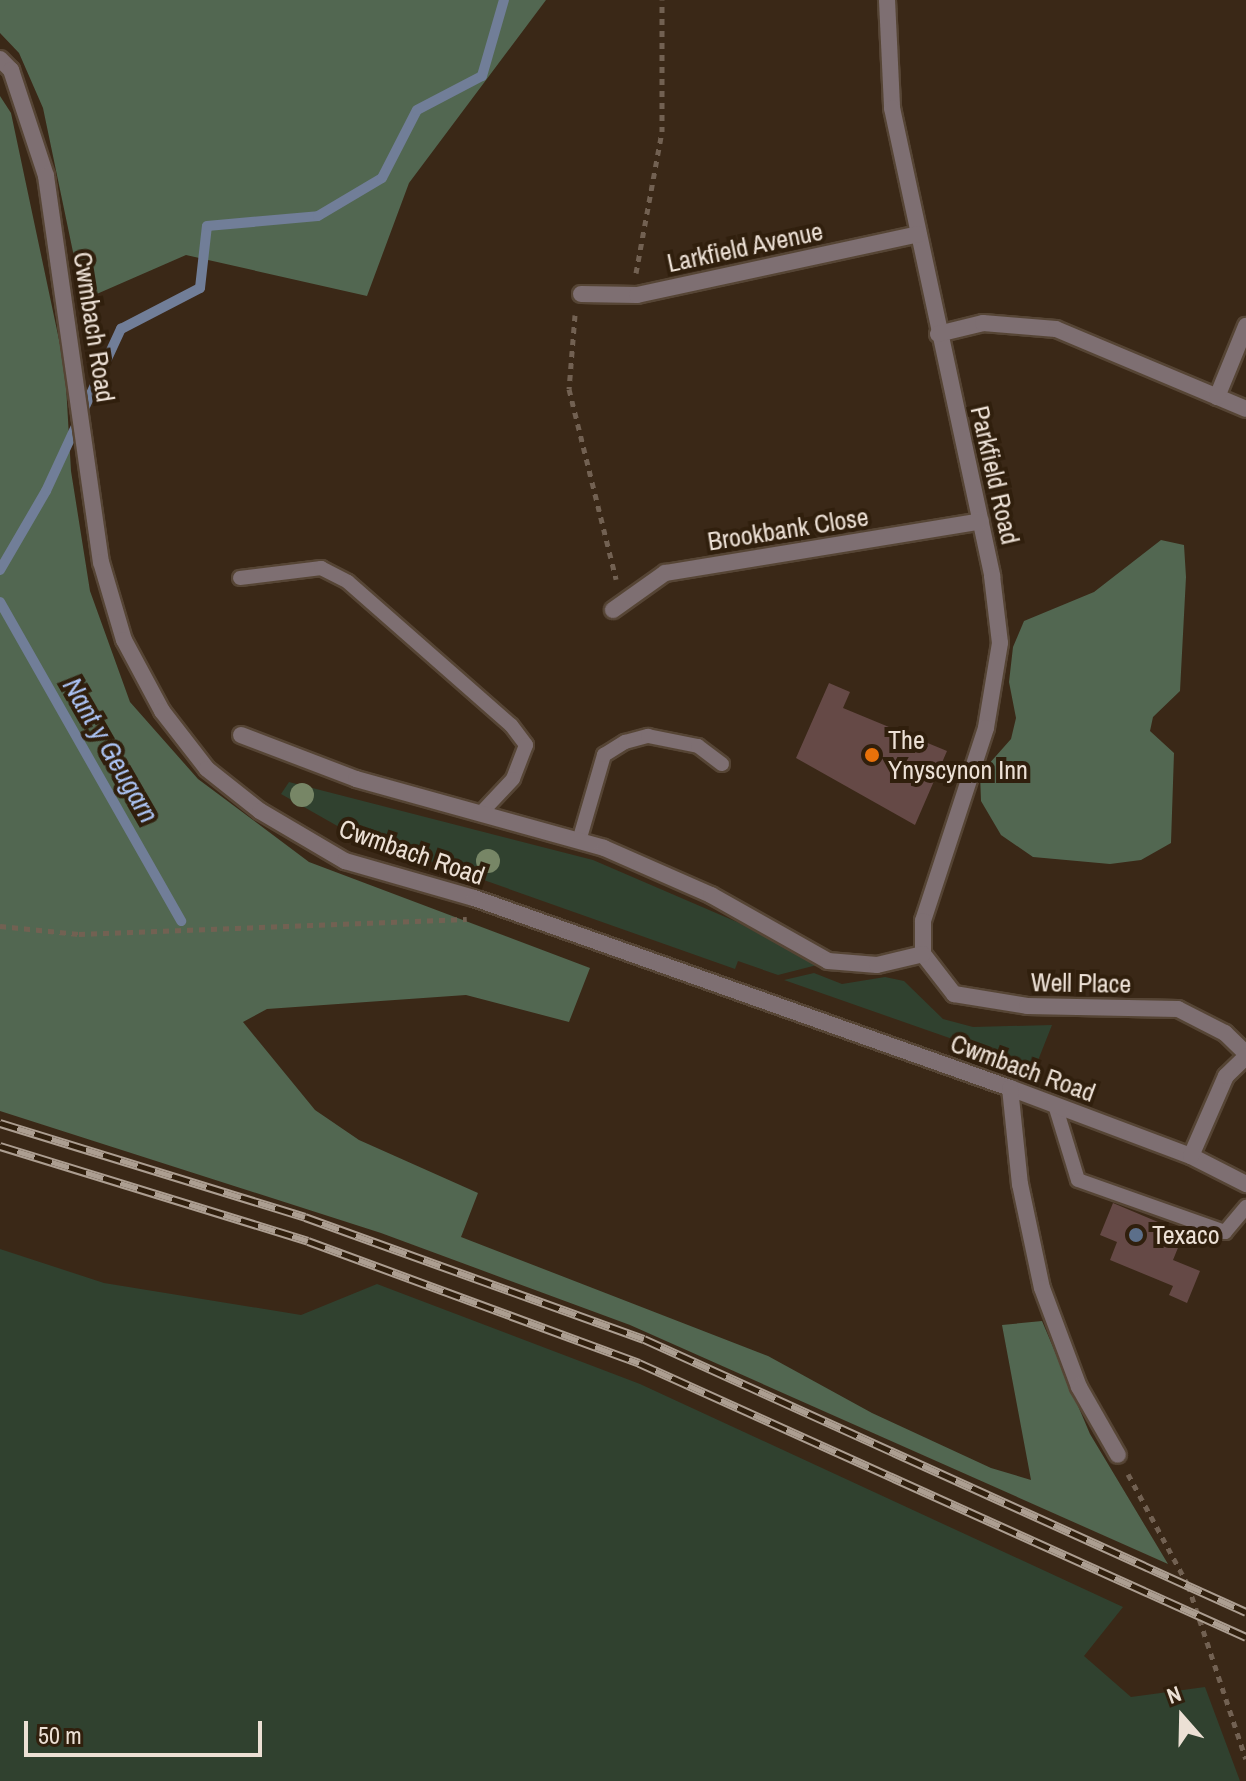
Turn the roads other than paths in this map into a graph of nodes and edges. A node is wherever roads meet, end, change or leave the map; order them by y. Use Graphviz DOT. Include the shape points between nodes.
graph roads {
  1 [pos="887,0"];
  2 [pos="0,59"];
  3 [pos="918,234"];
  4 [pos="581,294"];
  5 [pos="1246,326"];
  6 [pos="938,334"];
  7 [pos="1217,397"];
  8 [pos="1246,409"];
  9 [pos="981,521"];
  10 [pos="240,578"];
  11 [pos="613,610"];
  12 [pos="241,735"];
  13 [pos="722,764"];
  14 [pos="481,813"];
  15 [pos="579,841"];
  16 [pos="923,954"];
  17 [pos="1246,1055"];
  18 [pos="1010,1088"];
  19 [pos="1055,1105"];
  20 [pos="1191,1156"];
  21 [pos="1246,1184"];
  22 [pos="1246,1207"];
  23 [pos="1118,1455"];
  1 -- 3 [label="street, Parkfield Road" via="892,108"];
  2 -- 18 [label="street, Cwmbach Road" via="11,70 46,176 101,562 124,640 162,711 207,769 260,811 345,861 474,898"];
  3 -- 4 [label="street, Larkfield Avenue" via="632,295"];
  3 -- 6 [label="street, Parkfield Road"];
  5 -- 7 [label="street"];
  6 -- 7 [label="street" via="983,323 1056,329"];
  6 -- 9 [label="street, Parkfield Road"];
  7 -- 8 [label="street"];
  9 -- 11 [label="street, Brookbank Close" via="665,573"];
  9 -- 16 [label="street, Parkfield Road" via="998,609 998,676 923,921"];
  10 -- 14 [label="lane" via="321,568 348,582 511,725 526,745 513,779"];
  12 -- 14 [label="street, Cwmbach Road" via="356,779"];
  13 -- 15 [label="lane" via="698,746 648,736 625,742 604,755"];
  14 -- 15 [label="street, Cwmbach Road"];
  15 -- 16 [label="street, Cwmbach Road" via="711,895 828,961 877,965"];
  16 -- 17 [label="street, Well Place" via="954,994 1027,1006 1178,1009 1225,1033"];
  17 -- 20 [label="street" via="1226,1076"];
  18 -- 19 [label="street, Cwmbach Road"];
  18 -- 23 [label="street" via="1020,1184 1042,1288 1079,1387"];
  19 -- 20 [label="street, Cwmbach Road"];
  19 -- 22 [label="lane" via="1078,1180 1225,1232"];
  20 -- 21 [label="street, Cwmbach Road"];
}
